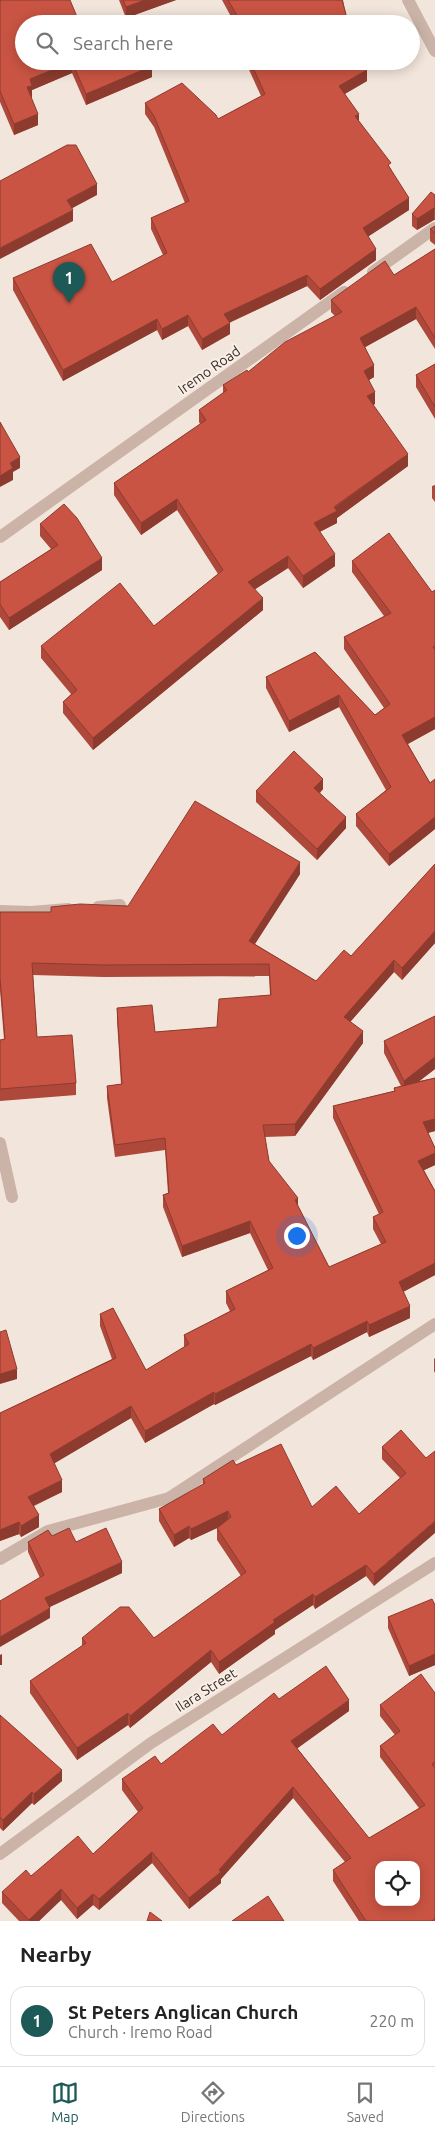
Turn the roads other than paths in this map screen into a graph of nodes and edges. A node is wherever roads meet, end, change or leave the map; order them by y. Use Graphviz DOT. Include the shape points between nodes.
graph roads {
  1 [pos="408,0"];
  2 [pos="416,15"];
  3 [pos="420,23"];
  4 [pos="435,51"];
  5 [pos="435,228"];
  6 [pos="0,537"];
  7 [pos="120,905"];
  8 [pos="0,911"];
  9 [pos="0,1144"];
  10 [pos="12,1197"];
  11 [pos="435,1324"];
  12 [pos="0,1559"];
  13 [pos="435,1563"];
  14 [pos="0,1854"];
  1 -- 2 [label="street"];
  3 -- 4 [label="street"];
  5 -- 6 [label="street, Iremo Road"];
  7 -- 8 [label="street" via="31,912"];
  9 -- 10 [label="street"];
  11 -- 12 [label="street" via="169,1498 48,1531"];
  13 -- 14 [label="street, Ilara Street" via="151,1743"];
}
